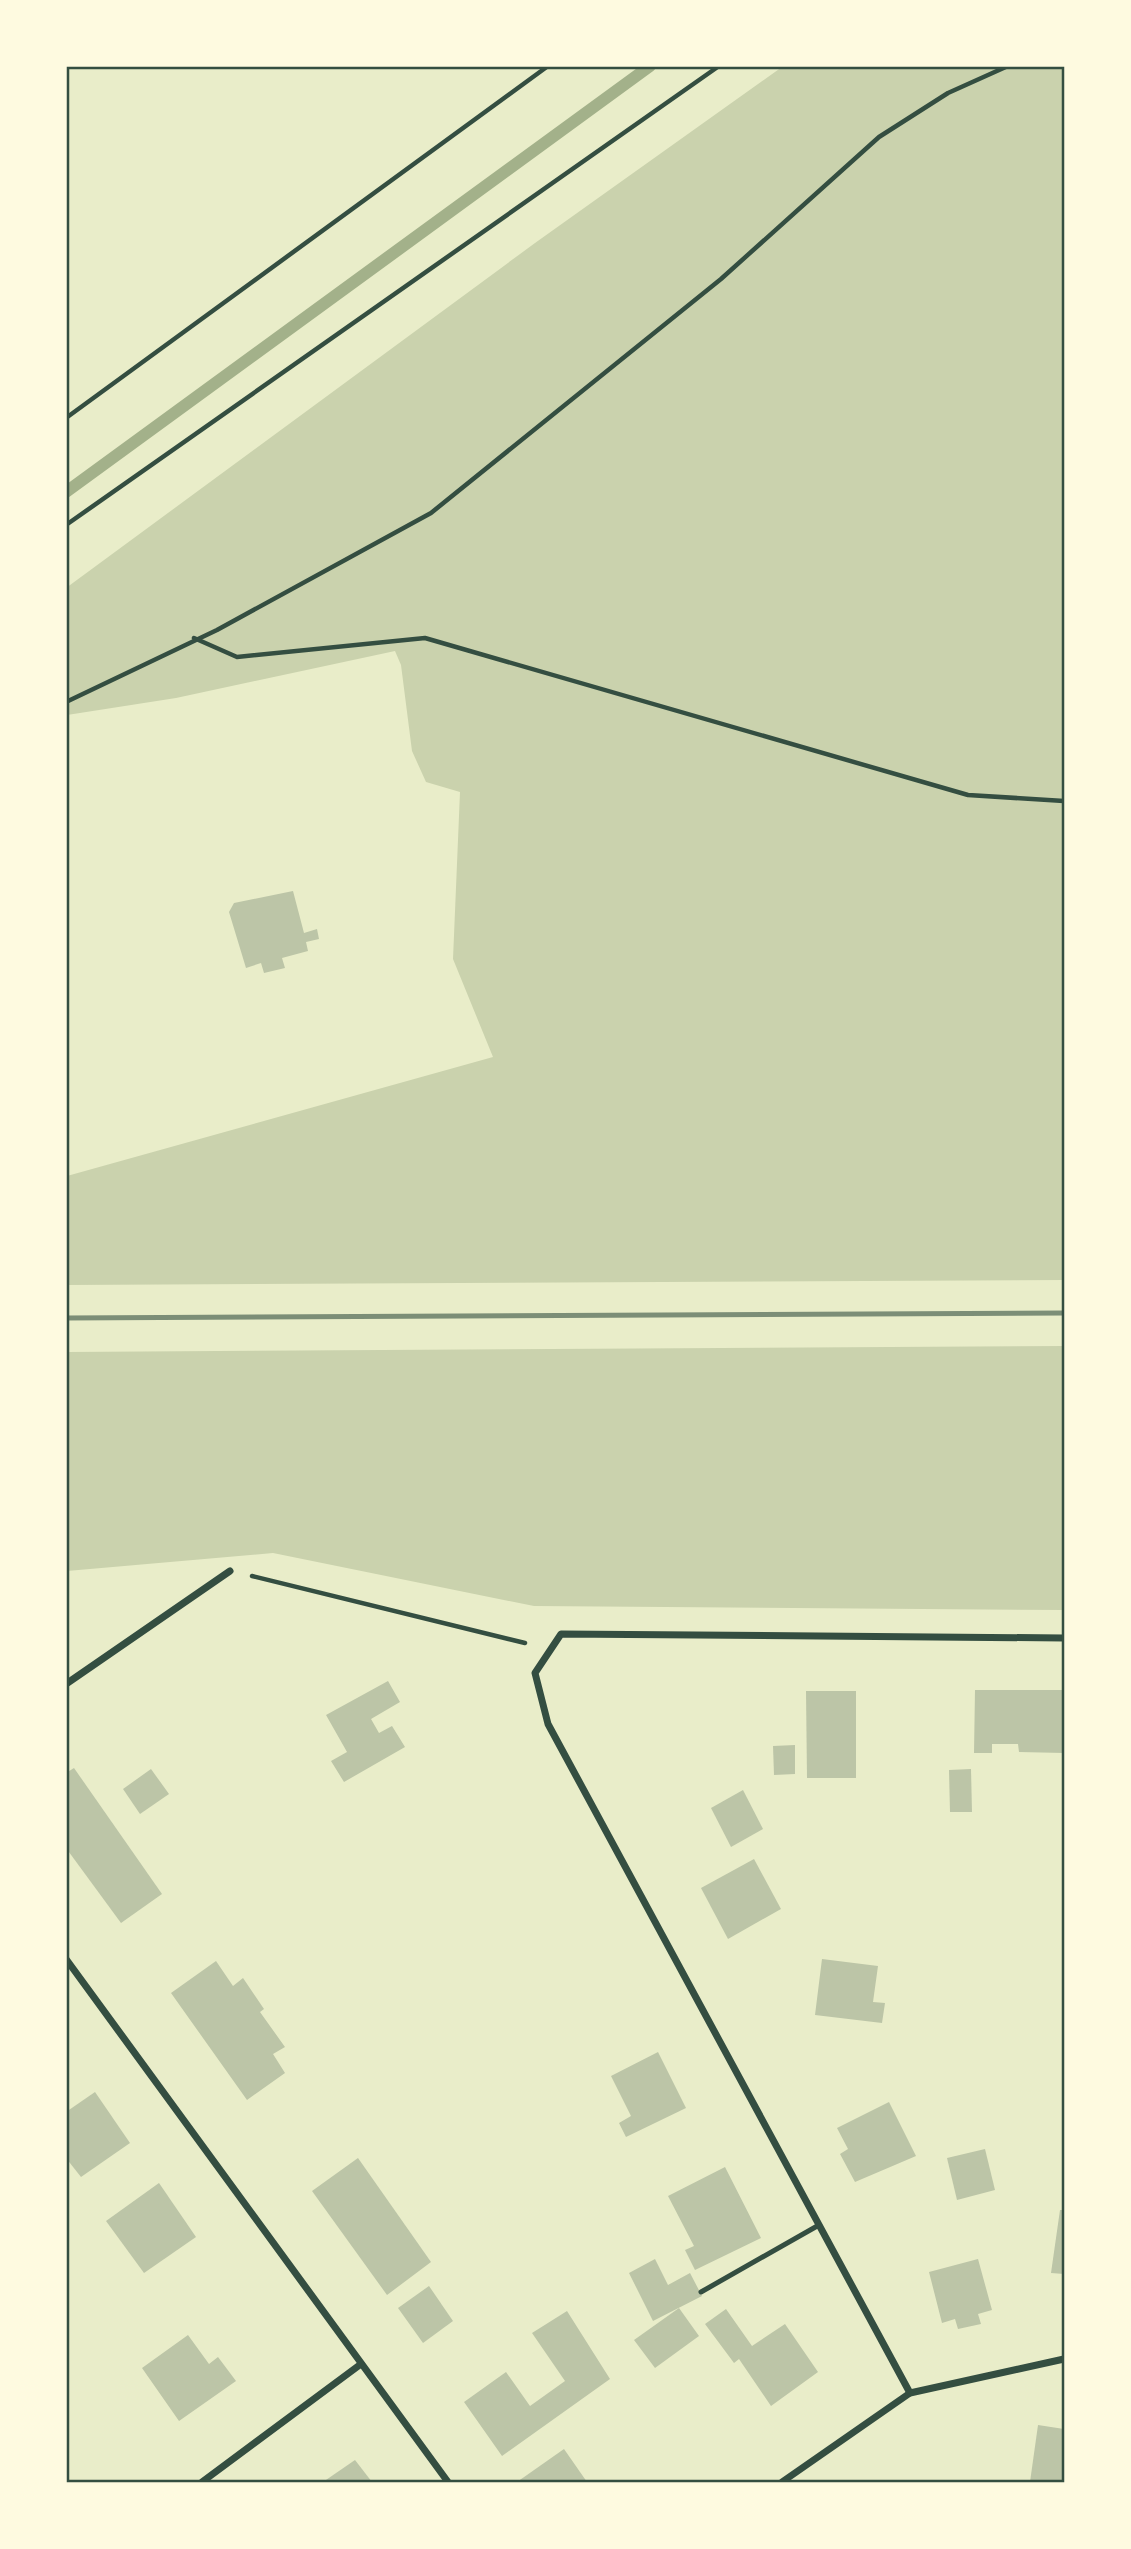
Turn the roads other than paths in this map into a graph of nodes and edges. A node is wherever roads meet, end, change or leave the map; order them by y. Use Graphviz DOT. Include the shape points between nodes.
graph roads {
  1 [pos="230,1571"];
  2 [pos="1065,1638"];
  3 [pos="66,1684"];
  4 [pos="66,1959"];
  5 [pos="819,2224"];
  6 [pos="701,2292"];
  7 [pos="1065,2358"];
  8 [pos="361,2364"];
  9 [pos="910,2393"];
  10 [pos="202,2483"];
  11 [pos="448,2483"];
  12 [pos="782,2483"];
  1 -- 3 [label="street"];
  2 -- 5 [label="street" via="561,1634 535,1673 548,1724"];
  4 -- 8 [label="street"];
  5 -- 6 [label="lane"];
  5 -- 9 [label="street"];
  7 -- 9 [label="street"];
  8 -- 10 [label="street"];
  8 -- 11 [label="street"];
  9 -- 12 [label="street"];
}
